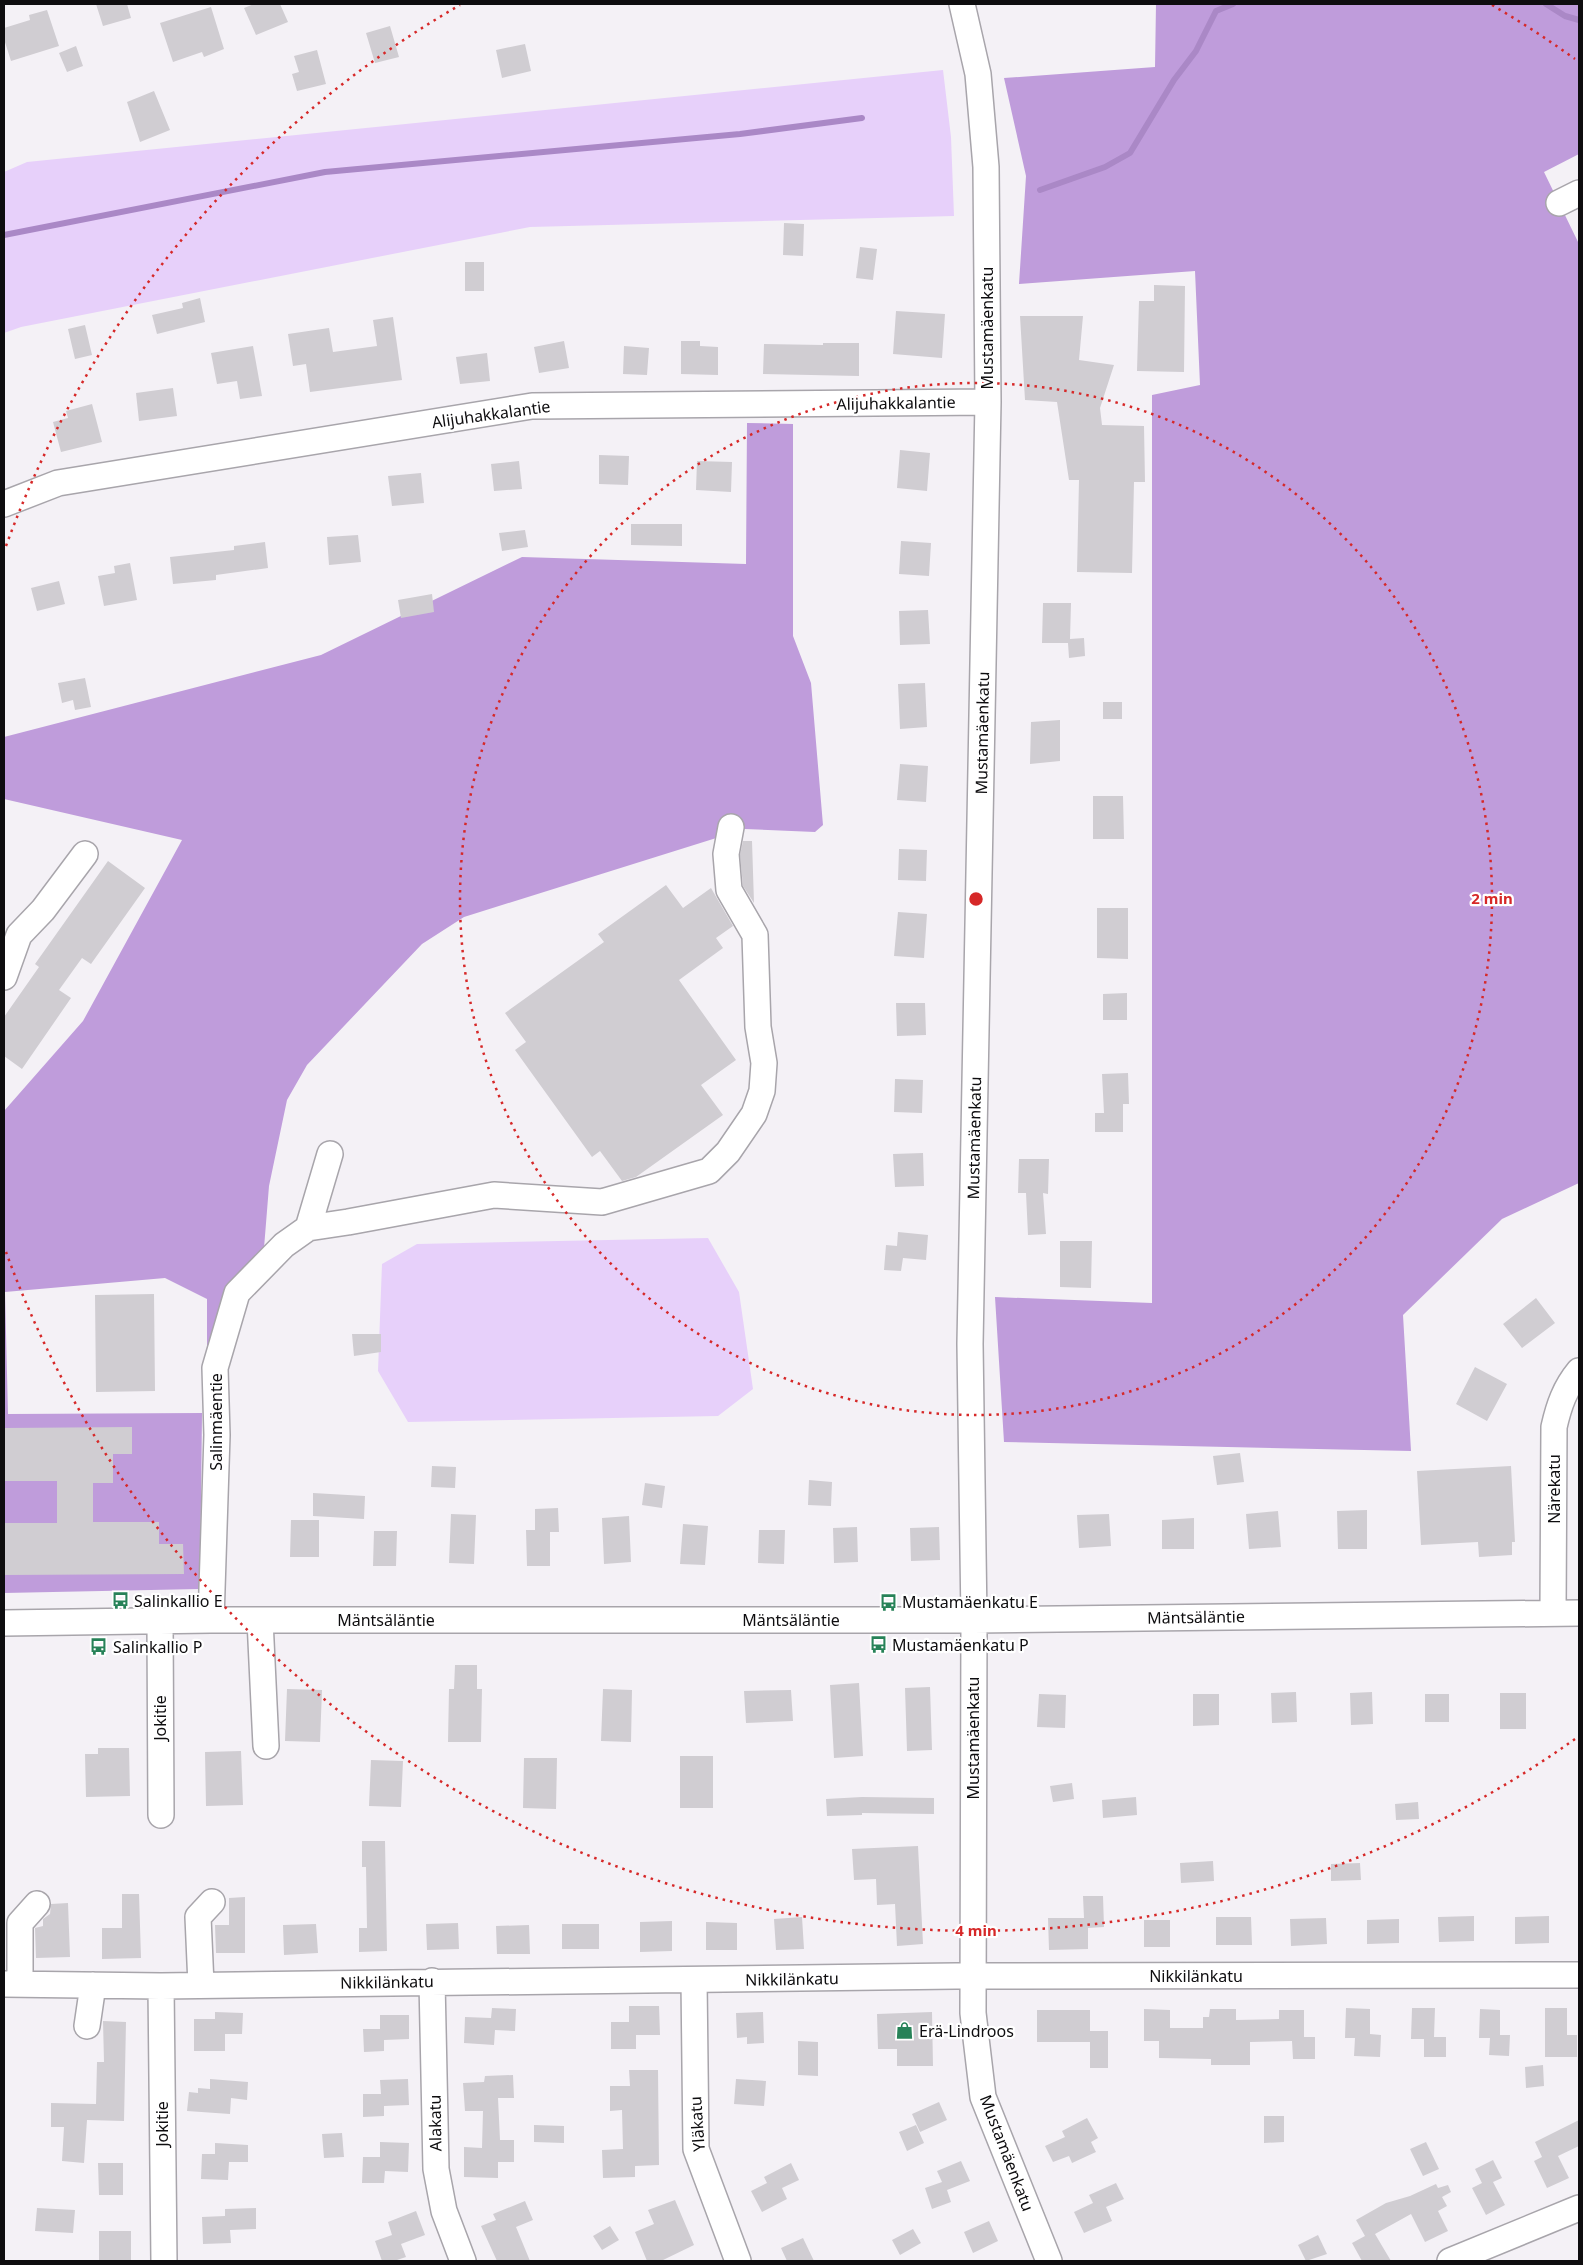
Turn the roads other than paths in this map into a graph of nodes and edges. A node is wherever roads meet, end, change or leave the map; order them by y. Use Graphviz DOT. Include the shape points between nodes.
graph roads {
  1 [pos="962,4"];
  2 [pos="988,402"];
  3 [pos="4,504"];
  4 [pos="732,827"];
  5 [pos="85,854"];
  6 [pos="11,930"];
  7 [pos="4,977"];
  8 [pos="330,1154"];
  9 [pos="308,1228"];
  10 [pos="1579,1371"];
  11 [pos="1553,1613"];
  12 [pos="1579,1613"];
  13 [pos="211,1620"];
  14 [pos="260,1620"];
  15 [pos="974,1620"];
  16 [pos="160,1622"];
  17 [pos="4,1623"];
  18 [pos="266,1746"];
  19 [pos="161,1815"];
  20 [pos="212,1902"];
  21 [pos="37,1904"];
  22 [pos="1579,1975"];
  23 [pos="973,1978"];
  24 [pos="694,1980"];
  25 [pos="432,1981"];
  26 [pos="12,1984"];
  27 [pos="93,1985"];
  28 [pos="201,1985"];
  29 [pos="161,1986"];
  30 [pos="87,2026"];
  31 [pos="1579,2208"];
  32 [pos="164,2261"];
  33 [pos="464,2261"];
  34 [pos="738,2261"];
  35 [pos="1050,2261"];
  36 [pos="1450,2261"];
  1 -- 2 [label="street, Mustamäenkatu" via="978,74 986,167"];
  2 -- 3 [label="street, Alijuhakkalantie" via="532,406 58,483"];
  2 -- 15 [label="street, Mustamäenkatu" via="970,1344"];
  4 -- 9 [label="street" via="726,854 729,890 755,935 758,1027 764,1063 762,1091 754,1114 728,1152 710,1170 602,1202 494,1195"];
  5 -- 6 [label="street" via="43,910"];
  6 -- 7 [label="street"];
  8 -- 9 [label="street"];
  9 -- 13 [label="street, Salinmäentie" via="284,1245 237,1293 215,1368 217,1435"];
  10 -- 11 [label="street, Närekatu" via="1568,1384 1554,1426"];
  11 -- 12 [label="street, Mäntsäläntie"];
  11 -- 15 [label="street, Mäntsäläntie"];
  13 -- 14 [label="street, Mäntsäläntie"];
  13 -- 16 [label="street, Mäntsäläntie"];
  14 -- 15 [label="street, Mäntsäläntie"];
  14 -- 18 [label="street"];
  15 -- 23 [label="street, Mustamäenkatu"];
  16 -- 17 [label="street, Mäntsäläntie"];
  16 -- 19 [label="street, Jokitie"];
  20 -- 28 [label="street" via="198,1917"];
  21 -- 26 [label="street" via="20,1923"];
  22 -- 23 [label="street, Nikkilänkatu"];
  23 -- 24 [label="street, Nikkilänkatu"];
  23 -- 35 [label="street, Mustamäenkatu" via="973,2013 983,2097"];
  24 -- 25 [label="street, Nikkilänkatu"];
  24 -- 34 [label="street, Yläkatu" via="696,2149"];
  25 -- 28 [label="street, Nikkilänkatu"];
  25 -- 33 [label="street, Alakatu" via="436,2169 444,2211"];
  26 -- 27 [label="street, Nikkilänkatu"];
  27 -- 29 [label="street, Nikkilänkatu"];
  27 -- 30 [label="street"];
  28 -- 29 [label="street, Nikkilänkatu"];
  29 -- 32 [label="street, Jokitie"];
  31 -- 36 [label="street"];
}
